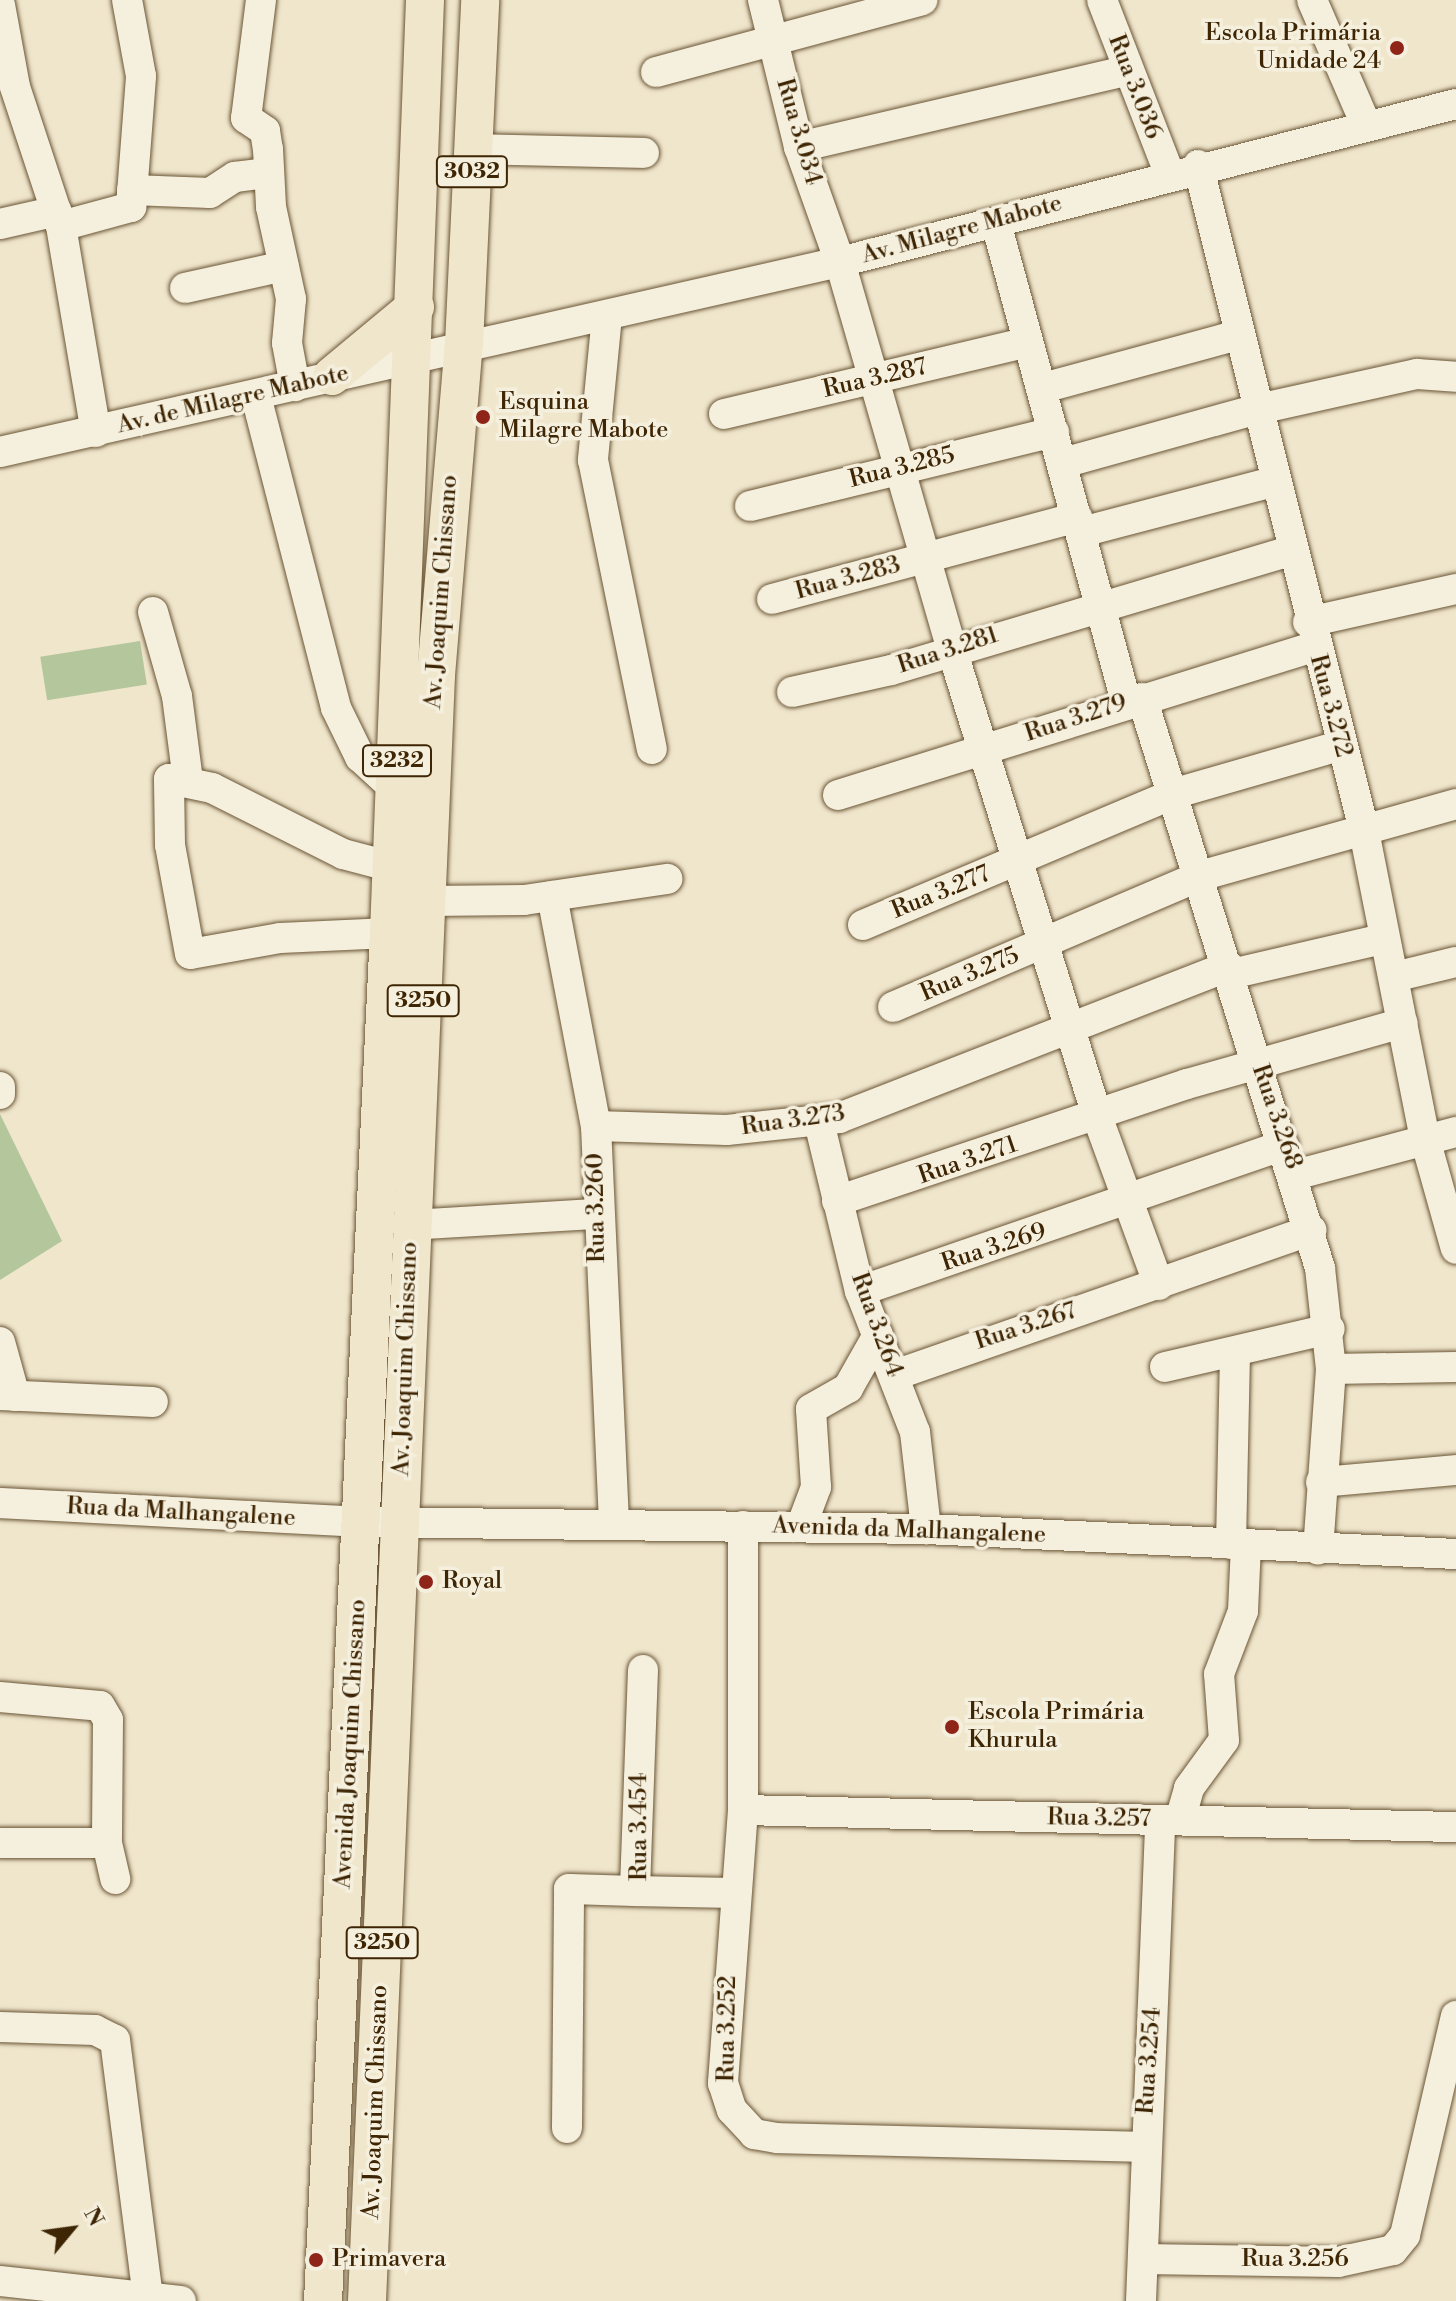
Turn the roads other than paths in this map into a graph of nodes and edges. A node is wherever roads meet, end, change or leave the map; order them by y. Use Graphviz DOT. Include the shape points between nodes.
graph roads {
  1 [pos="127,0"];
  2 [pos="261,0"];
  3 [pos="425,0"];
  4 [pos="480,0"];
  5 [pos="763,0"];
  6 [pos="922,0"];
  7 [pos="1102,0"];
  8 [pos="1312,0"];
  9 [pos="0,5"];
  10 [pos="774,42"];
  11 [pos="1125,71"];
  12 [pos="656,72"];
  13 [pos="1456,104"];
  14 [pos="1366,125"];
  15 [pos="799,147"];
  16 [pos="473,149"];
  17 [pos="644,153"];
  18 [pos="1198,165"];
  19 [pos="268,173"];
  20 [pos="1169,173"];
  21 [pos="132,190"];
  22 [pos="59,218"];
  23 [pos="996,223"];
  24 [pos="0,224"];
  25 [pos="840,262"];
  26 [pos="284,266"];
  27 [pos="185,288"];
  28 [pos="415,307"];
  29 [pos="607,316"];
  30 [pos="1235,336"];
  31 [pos="1025,343"];
  32 [pos="464,345"];
  33 [pos="413,357"];
  34 [pos="332,376"];
  35 [pos="1456,377"];
  36 [pos="872,381"];
  37 [pos="295,386"];
  38 [pos="1043,388"];
  39 [pos="256,396"];
  40 [pos="1254,410"];
  41 [pos="724,414"];
  42 [pos="96,432"];
  43 [pos="1054,432"];
  44 [pos="0,452"];
  45 [pos="1063,463"];
  46 [pos="896,468"];
  47 [pos="1273,482"];
  48 [pos="750,506"];
  49 [pos="1080,524"];
  50 [pos="1289,551"];
  51 [pos="924,559"];
  52 [pos="1456,589"];
  53 [pos="772,599"];
  54 [pos="1103,607"];
  55 [pos="153,612"];
  56 [pos="1311,635"];
  57 [pos="952,650"];
  58 [pos="792,692"];
  59 [pos="1134,701"];
  60 [pos="1339,746"];
  61 [pos="983,748"];
  62 [pos="652,749"];
  63 [pos="188,781"];
  64 [pos="395,789"];
  65 [pos="1176,793"];
  66 [pos="838,795"];
  67 [pos="1456,804"];
  68 [pos="1363,826"];
  69 [pos="1019,861"];
  70 [pos="392,867"];
  71 [pos="1200,876"];
  72 [pos="667,879"];
  73 [pos="552,896"];
  74 [pos="428,901"];
  75 [pos="863,925"];
  76 [pos="389,933"];
  77 [pos="1383,939"];
  78 [pos="1046,943"];
  79 [pos="1456,962"];
  80 [pos="1229,970"];
  81 [pos="1394,977"];
  82 [pos="893,1007"];
  83 [pos="1403,1023"];
  84 [pos="1069,1026"];
  85 [pos="1257,1064"];
  86 [pos="0,1087"];
  87 [pos="0,1094"];
  88 [pos="1097,1116"];
  89 [pos="819,1122"];
  90 [pos="596,1126"];
  91 [pos="1456,1132"];
  92 [pos="1425,1139"];
  93 [pos="1284,1145"];
  94 [pos="1295,1175"];
  95 [pos="837,1201"];
  96 [pos="1127,1203"];
  97 [pos="596,1214"];
  98 [pos="410,1225"];
  99 [pos="1311,1230"];
  100 [pos="1456,1249"];
  101 [pos="1159,1285"];
  102 [pos="860,1291"];
  103 [pos="1330,1329"];
  104 [pos="878,1335"];
  105 [pos="0,1342"];
  106 [pos="1235,1356"];
  107 [pos="1165,1367"];
  108 [pos="1456,1367"];
  109 [pos="1331,1369"];
  110 [pos="895,1375"];
  111 [pos="8,1395"];
  112 [pos="153,1402"];
  113 [pos="1456,1470"];
  114 [pos="1321,1482"];
  115 [pos="0,1503"];
  116 [pos="362,1522"];
  117 [pos="400,1523"];
  118 [pos="614,1524"];
  119 [pos="743,1526"];
  120 [pos="801,1527"];
  121 [pos="926,1529"];
  122 [pos="1239,1545"];
  123 [pos="1318,1550"];
  124 [pos="1456,1554"];
  125 [pos="643,1670"];
  126 [pos="0,1697"];
  127 [pos="743,1810"];
  128 [pos="1170,1820"];
  129 [pos="1456,1827"];
  130 [pos="0,1843"];
  131 [pos="107,1843"];
  132 [pos="115,1879"];
  133 [pos="635,1891"];
  134 [pos="732,1893"];
  135 [pos="1456,2016"];
  136 [pos="0,2027"];
  137 [pos="567,2128"];
  138 [pos="1144,2147"];
  139 [pos="1143,2259"];
  140 [pos="0,2281"];
  141 [pos="33,2293"];
  142 [pos="163,2300"];
  143 [pos="323,2301"];
  144 [pos="367,2301"];
  145 [pos="1141,2301"];
  1 -- 21 [label="street" via="141,76"];
  2 -- 19 [label="street" via="246,118 265,131"];
  3 -- 28 [label="main road, Av. Joaquim Chissano / 3232"];
  4 -- 16 [label="main road, 3032"];
  5 -- 10 [label="street, Rua 3.034"];
  6 -- 10 [label="street"];
  7 -- 11 [label="street, Rua 3.036"];
  8 -- 14 [label="street"];
  9 -- 22 [label="street" via="15,87"];
  10 -- 12 [label="street"];
  10 -- 15 [label="street, Rua 3.034"];
  11 -- 15 [label="street"];
  11 -- 20 [label="street, Rua 3.036"];
  13 -- 14 [label="street, Av. Milagre Mabote"];
  14 -- 18 [label="street, Av. Milagre Mabote"];
  15 -- 25 [label="street, Rua 3.034"];
  16 -- 17 [label="street"];
  16 -- 32 [label="main road, 3032"];
  18 -- 20 [label="street, Av. Milagre Mabote"];
  18 -- 30 [label="street, Rua 3.272"];
  19 -- 21 [label="street" via="235,177 210,193"];
  19 -- 26 [label="street"];
  20 -- 23 [label="street, Av. Milagre Mabote"];
  21 -- 22 [label="street" via="129,209"];
  22 -- 24 [label="street"];
  22 -- 42 [label="street"];
  23 -- 25 [label="street, Av. Milagre Mabote"];
  23 -- 31 [label="street, Rua 3.268"];
  25 -- 29 [label="street, Av. Milagre Mabote"];
  25 -- 36 [label="street, Rua 3.034"];
  26 -- 27 [label="street"];
  26 -- 37 [label="street"];
  28 -- 33 [label="main road, Av. Joaquim Chissano / 3232"];
  28 -- 34 [label="main road"];
  29 -- 32 [label="street, Av. Milagre Mabote"];
  29 -- 62 [label="street" via="592,450"];
  30 -- 38 [label="street"];
  30 -- 40 [label="street, Rua 3.272"];
  31 -- 36 [label="street, Rua 3.287"];
  31 -- 38 [label="street, Rua 3.268"];
  32 -- 33 [label="street, Av. de Milagre Mabote"];
  32 -- 74 [label="main road, Av. Joaquim Chissano / 3250" via="453,417"];
  33 -- 34 [label="street, Av. de Milagre Mabote"];
  33 -- 64 [label="main road, Av. Joaquim Chissano / 3232"];
  34 -- 37 [label="street, Av. de Milagre Mabote"];
  35 -- 40 [label="street" via="1417,374"];
  36 -- 41 [label="street, Rua 3.287"];
  36 -- 46 [label="street, Rua 3.034"];
  37 -- 39 [label="street, Av. de Milagre Mabote"];
  38 -- 43 [label="street, Rua 3.268"];
  39 -- 42 [label="street, Av. de Milagre Mabote"];
  39 -- 64 [label="street" via="336,708 360,757"];
  40 -- 45 [label="street"];
  40 -- 47 [label="street, Rua 3.272"];
  42 -- 44 [label="street, Av. de Milagre Mabote"];
  43 -- 45 [label="street, Rua 3.268"];
  43 -- 46 [label="street, Rua 3.285"];
  45 -- 49 [label="street, Rua 3.268"];
  46 -- 48 [label="street, Rua 3.285"];
  46 -- 51 [label="street, Rua 3.034"];
  47 -- 49 [label="street, Rua 3.283"];
  47 -- 50 [label="street, Rua 3.272"];
  49 -- 51 [label="street, Rua 3.283"];
  49 -- 54 [label="street, Rua 3.268"];
  50 -- 54 [label="street, Rua 3.281"];
  50 -- 56 [label="street, Rua 3.272"];
  51 -- 53 [label="street, Rua 3.283"];
  51 -- 57 [label="street, Rua 3.034"];
  52 -- 56 [label="street, Rua 3.279"];
  54 -- 57 [label="street, Rua 3.281"];
  54 -- 59 [label="street, Rua 3.268"];
  55 -- 63 [label="street" via="177,696"];
  56 -- 59 [label="street, Rua 3.279"];
  56 -- 60 [label="street, Rua 3.272"];
  57 -- 58 [label="street, Rua 3.281"];
  57 -- 61 [label="street, Rua 3.034"];
  59 -- 61 [label="street, Rua 3.279"];
  59 -- 65 [label="street, Rua 3.268"];
  60 -- 65 [label="street, Rua 3.277"];
  60 -- 68 [label="street, Rua 3.272"];
  61 -- 66 [label="street, Rua 3.279"];
  61 -- 69 [label="street, Rua 3.034"];
  63 -- 70 [label="street" via="343,854"];
  63 -- 76 [label="street" via="168,783 170,845 190,954 280,938"];
  64 -- 70 [label="main road, Av. Joaquim Chissano / 3232"];
  65 -- 69 [label="street, Rua 3.277"];
  65 -- 71 [label="street, Rua 3.268"];
  67 -- 68 [label="street, Rua 3.275"];
  68 -- 71 [label="street, Rua 3.275"];
  68 -- 77 [label="street, Rua 3.272"];
  69 -- 75 [label="street, Rua 3.277"];
  69 -- 78 [label="street, Rua 3.034"];
  70 -- 76 [label="main road, Av. Joaquim Chissano / 3232"];
  71 -- 78 [label="street, Rua 3.275"];
  71 -- 80 [label="street, Rua 3.268"];
  72 -- 73 [label="street"];
  73 -- 74 [label="street"];
  73 -- 90 [label="street, Rua 3.260"];
  74 -- 98 [label="main road, Av. Joaquim Chissano / 3250"];
  76 -- 116 [label="main road, Av. Joaquim Chissano / 3232"];
  77 -- 80 [label="street, Rua 3.273"];
  77 -- 81 [label="street, Rua 3.272"];
  78 -- 82 [label="street, Rua 3.275"];
  78 -- 84 [label="street, Rua 3.034"];
  79 -- 81 [label="street"];
  80 -- 84 [label="street, Rua 3.273"];
  80 -- 85 [label="street, Rua 3.268"];
  81 -- 83 [label="street, Rua 3.272"];
  83 -- 85 [label="street, Rua 3.271"];
  83 -- 92 [label="street, Rua 3.272"];
  84 -- 88 [label="street, Rua 3.034"];
  84 -- 89 [label="street, Rua 3.273" via="901,1099"];
  85 -- 88 [label="street, Rua 3.271"];
  85 -- 93 [label="street, Rua 3.268"];
  86 -- 87 [label="street"];
  88 -- 95 [label="street, Rua 3.271"];
  88 -- 96 [label="street, Rua 3.034"];
  89 -- 90 [label="street, Rua 3.273" via="727,1130"];
  89 -- 95 [label="street, Rua 3.264"];
  90 -- 97 [label="street, Rua 3.260"];
  91 -- 92 [label="street"];
  92 -- 94 [label="street"];
  92 -- 100 [label="street, Rua 3.272"];
  93 -- 94 [label="street, Rua 3.268"];
  93 -- 96 [label="street, Rua 3.269"];
  94 -- 99 [label="street, Rua 3.268"];
  95 -- 102 [label="street, Rua 3.264"];
  96 -- 101 [label="street, Rua 3.034"];
  96 -- 102 [label="street, Rua 3.269"];
  97 -- 98 [label="street"];
  97 -- 118 [label="street, Rua 3.260"];
  98 -- 117 [label="main road, Av. Joaquim Chissano / 3250"];
  99 -- 101 [label="street, Rua 3.267"];
  99 -- 103 [label="street, Rua 3.268"];
  101 -- 110 [label="street, Rua 3.267"];
  102 -- 104 [label="street, Rua 3.264"];
  103 -- 106 [label="street"];
  103 -- 109 [label="street, Rua 3.268"];
  104 -- 110 [label="street, Rua 3.264"];
  104 -- 120 [label="street" via="848,1388 811,1409 816,1487"];
  105 -- 111 [label="street"];
  106 -- 107 [label="street"];
  106 -- 122 [label="street, Rua 3.254"];
  108 -- 109 [label="street"];
  109 -- 114 [label="street, Rua 3.268"];
  110 -- 121 [label="street, Rua 3.264" via="915,1432"];
  111 -- 112 [label="street"];
  113 -- 114 [label="street"];
  114 -- 123 [label="street, Rua 3.268"];
  115 -- 116 [label="street, Rua da Malhangalene"];
  116 -- 117 [label="street, Avenida da Malhangalene"];
  116 -- 143 [label="main road, Avenida Joaquim Chissano"];
  117 -- 118 [label="street, Avenida da Malhangalene"];
  117 -- 144 [label="main road, Av. Joaquim Chissano / 3250"];
  118 -- 119 [label="street, Avenida da Malhangalene"];
  119 -- 120 [label="street, Avenida da Malhangalene"];
  119 -- 127 [label="street, Rua 3.252"];
  120 -- 121 [label="street, Avenida da Malhangalene"];
  121 -- 122 [label="street, Avenida da Malhangalene"];
  122 -- 123 [label="street, Avenida da Malhangalene"];
  122 -- 128 [label="street, Rua 3.254" via="1243,1611 1219,1674 1224,1740"];
  123 -- 124 [label="street, Avenida da Malhangalene"];
  125 -- 133 [label="street, Rua 3.454"];
  126 -- 131 [label="street" via="100,1706 108,1720"];
  127 -- 128 [label="street, Rua 3.257"];
  127 -- 134 [label="street, Rua 3.252"];
  128 -- 129 [label="street, Rua 3.257"];
  128 -- 138 [label="street, Rua 3.254"];
  130 -- 131 [label="street"];
  131 -- 132 [label="street"];
  133 -- 134 [label="street, Rua 3.454"];
  133 -- 137 [label="street" via="569,1889"];
  134 -- 138 [label="street, Rua 3.252" via="723,2083 732,2110 754,2134"];
  135 -- 139 [label="street, Rua 3.256" via="1405,2235 1393,2250 1338,2262"];
  136 -- 142 [label="street" via="95,2030 115,2040"];
  138 -- 139 [label="street, Rua 3.254"];
  139 -- 145 [label="street, Rua 3.254"];
  140 -- 141 [label="street"];
  141 -- 142 [label="street"];
}
